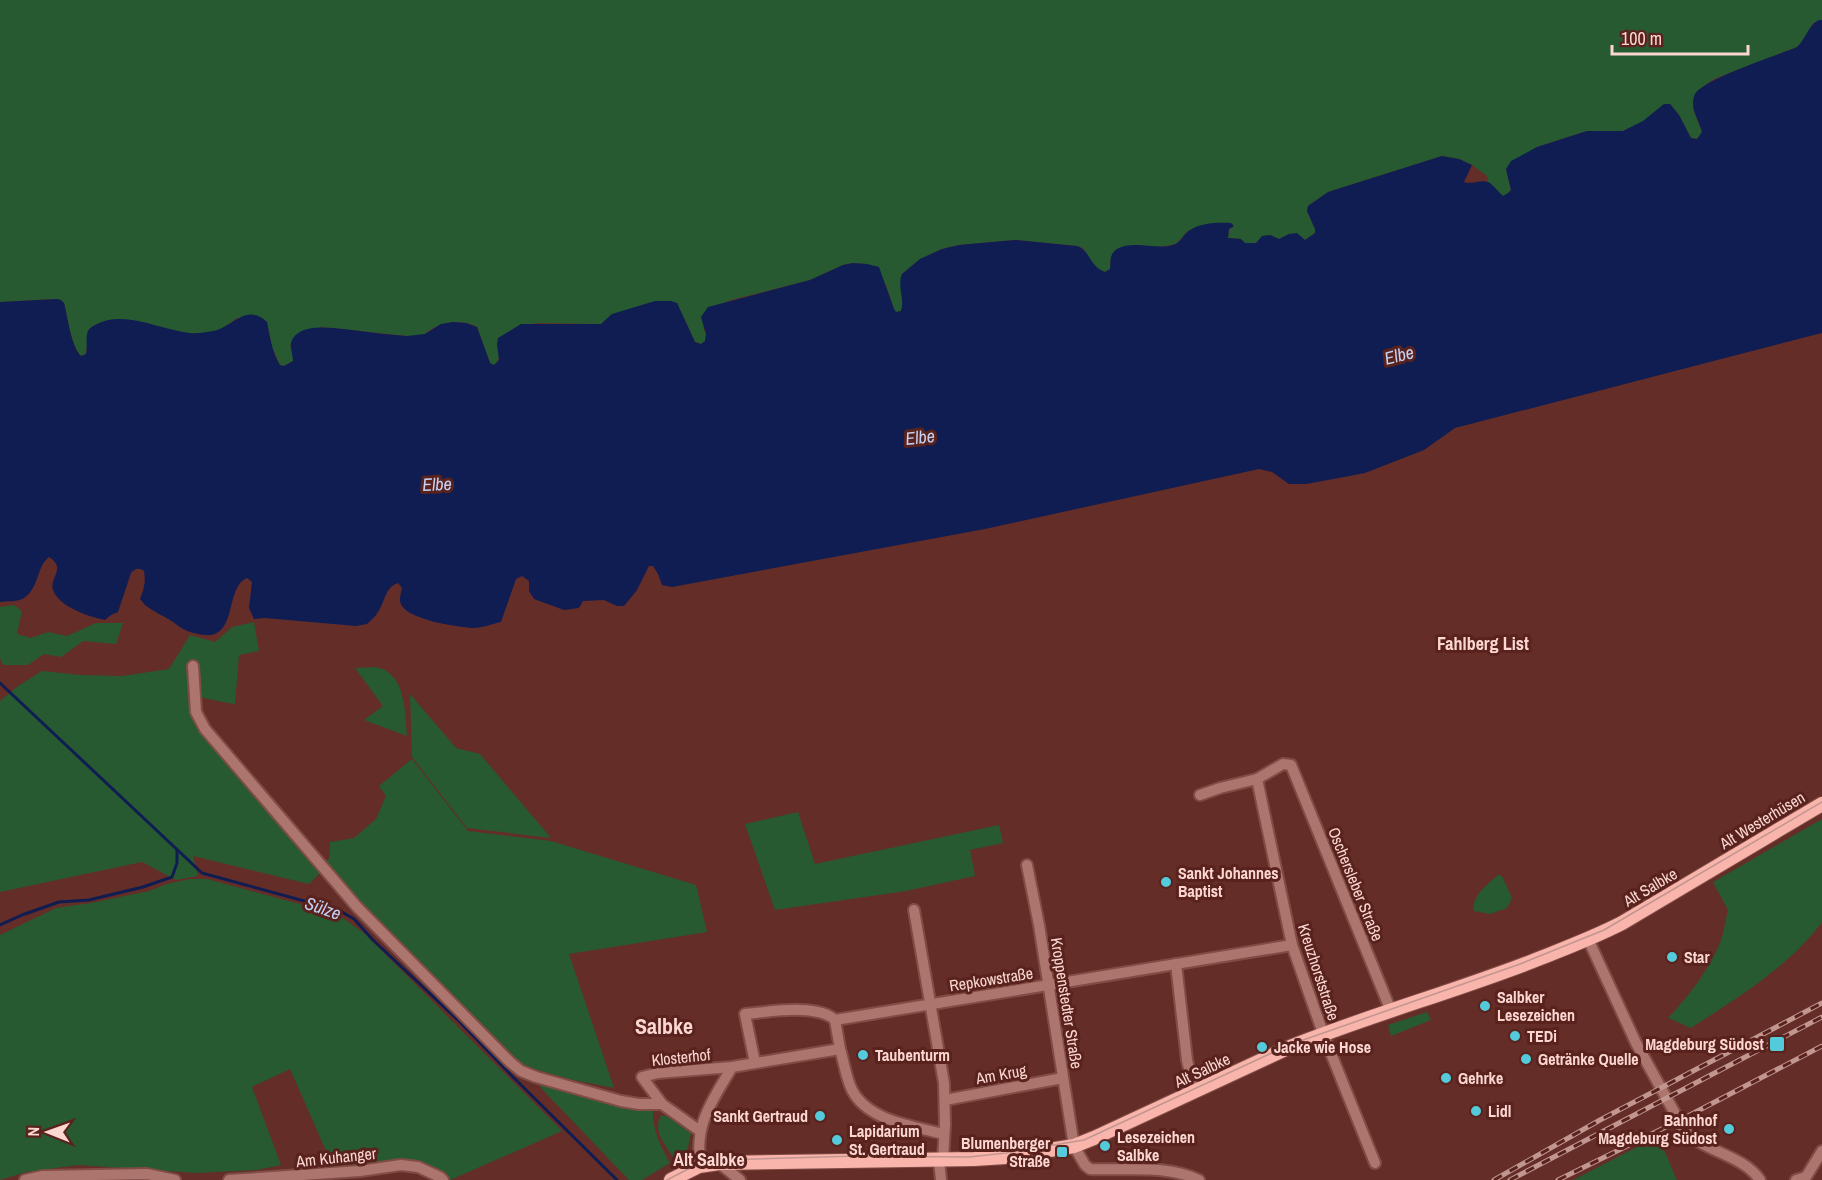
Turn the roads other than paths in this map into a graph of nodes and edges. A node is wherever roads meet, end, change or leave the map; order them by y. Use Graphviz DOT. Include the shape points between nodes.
graph roads {
  1 [pos="193,666"];
  2 [pos="1257,779"];
  3 [pos="1200,795"];
  4 [pos="1822,804"];
  5 [pos="1027,865"];
  6 [pos="1719,865"];
  7 [pos="914,910"];
  8 [pos="1588,939"];
  9 [pos="1292,945"];
  10 [pos="1176,964"];
  11 [pos="1049,985"];
  12 [pos="931,1003"];
  13 [pos="1391,1011"];
  14 [pos="835,1020"];
  15 [pos="1323,1034"];
  16 [pos="840,1049"];
  17 [pos="755,1063"];
  18 [pos="732,1067"];
  19 [pos="1063,1078"];
  20 [pos="1197,1090"];
  21 [pos="945,1100"];
  22 [pos="662,1104"];
  23 [pos="700,1131"];
  24 [pos="944,1134"];
  25 [pos="1074,1146"];
  26 [pos="1822,1150"];
  27 [pos="941,1160"];
  28 [pos="718,1163"];
  29 [pos="1375,1163"];
  30 [pos="701,1165"];
  31 [pos="1129,1175"];
  32 [pos="1802,1179"];
  33 [pos="25,1180"];
  34 [pos="175,1180"];
  35 [pos="229,1180"];
  36 [pos="443,1180"];
  37 [pos="671,1180"];
  38 [pos="740,1180"];
  39 [pos="941,1180"];
  40 [pos="1199,1180"];
  41 [pos="1760,1180"];
  1 -- 22 [label="street" via="196,712 205,729 357,907 510,1062 536,1077 621,1101"];
  2 -- 3 [label="street"];
  2 -- 9 [label="street, Kreuzhorststraße"];
  2 -- 13 [label="street, Oschersleber Straße" via="1284,764 1293,768"];
  4 -- 6 [label="main road, Alt Westerhüsen"];
  5 -- 11 [label="street, Kroppenstedter Straße"];
  6 -- 8 [label="main road, Alt Salbke"];
  7 -- 12 [label="street"];
  8 -- 13 [label="main road, Alt Salbke"];
  8 -- 41 [label="street" via="1636,1043 1683,1128 1702,1144 1743,1164"];
  9 -- 10 [label="street, Repkowstraße"];
  9 -- 15 [label="street, Kreuzhorststraße"];
  10 -- 11 [label="street, Repkowstraße"];
  10 -- 20 [label="street" via="1187,1060"];
  11 -- 12 [label="street, Repkowstraße"];
  11 -- 19 [label="street, Kroppenstedter Straße"];
  12 -- 14 [label="street, Repkowstraße"];
  12 -- 21 [label="street"];
  13 -- 15 [label="main road, Alt Salbke"];
  14 -- 16 [label="street"];
  14 -- 17 [label="street, Repkowstraße" via="830,1014 807,1011 746,1014"];
  15 -- 20 [label="main road, Alt Salbke"];
  15 -- 29 [label="street, Kreuzhorststraße"];
  16 -- 17 [label="street"];
  16 -- 24 [label="street" via="852,1090 864,1104 886,1118"];
  17 -- 18 [label="street"];
  18 -- 22 [label="street, Klosterhof" via="642,1077"];
  18 -- 23 [label="street"];
  19 -- 21 [label="street, Am Krug"];
  19 -- 25 [label="street, Kroppenstedter Straße"];
  20 -- 25 [label="main road, Alt Salbke"];
  21 -- 24 [label="street"];
  22 -- 23 [label="street, Klosterhof"];
  23 -- 30 [label="street"];
  24 -- 27 [label="street"];
  25 -- 27 [label="main road, Alt Salbke" via="997,1158"];
  25 -- 31 [label="street" via="1089,1168"];
  26 -- 32 [label="street"];
  27 -- 28 [label="main road, Alt Salbke"];
  27 -- 39 [label="street"];
  28 -- 30 [label="main road, Alt Salbke"];
  28 -- 38 [label="street"];
  30 -- 37 [label="main road, Alt Salbke"];
  31 -- 40 [label="street" via="1169,1171"];
  33 -- 34 [label="street" via="43,1176 147,1174"];
  35 -- 36 [label="street, Am Kuhanger" via="404,1165 418,1167"];
}
